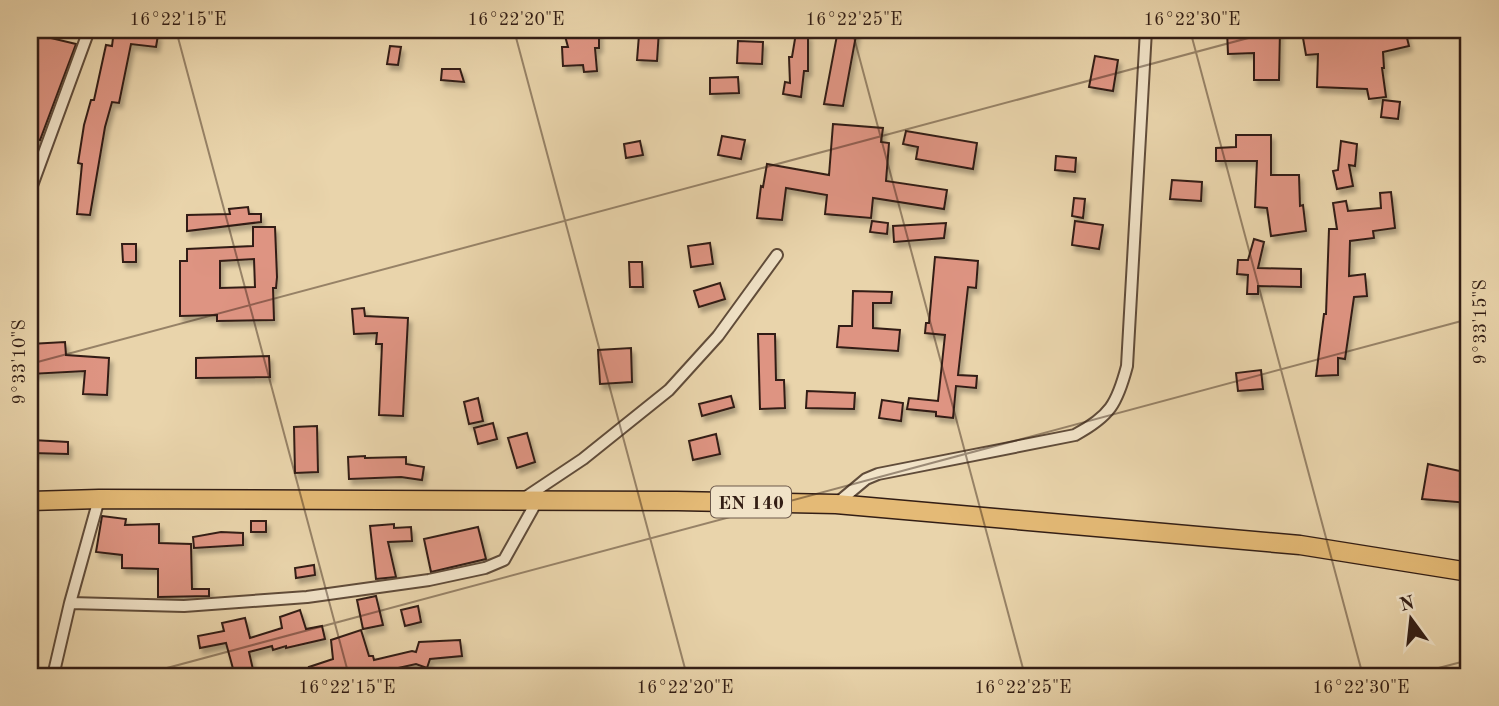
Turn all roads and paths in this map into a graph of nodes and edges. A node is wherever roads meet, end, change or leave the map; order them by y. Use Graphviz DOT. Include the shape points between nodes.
graph roads {
  1 [pos="89,30"];
  2 [pos="1146,30"];
  3 [pos="30,191"];
  4 [pos="777,255"];
  5 [pos="99,499"];
  6 [pos="30,501"];
  7 [pos="529,501"];
  8 [pos="836,504"];
  9 [pos="1469,572"];
  10 [pos="70,603"];
  11 [pos="53,676"];
  1 -- 3 [label="street"];
  2 -- 8 [label="street" via="1127,366 1118,398 1098,422 1075,435 878,474"];
  4 -- 7 [label="street" via="718,336 669,390"];
  5 -- 6 [label="main road, EN 140"];
  5 -- 7 [label="main road, EN 140"];
  5 -- 10 [label="street"];
  7 -- 8 [label="main road, EN 140"];
  7 -- 10 [label="street" via="504,560 485,568 307,597 184,606"];
  8 -- 9 [label="main road, EN 140" via="1300,545"];
  10 -- 11 [label="street"];
}
